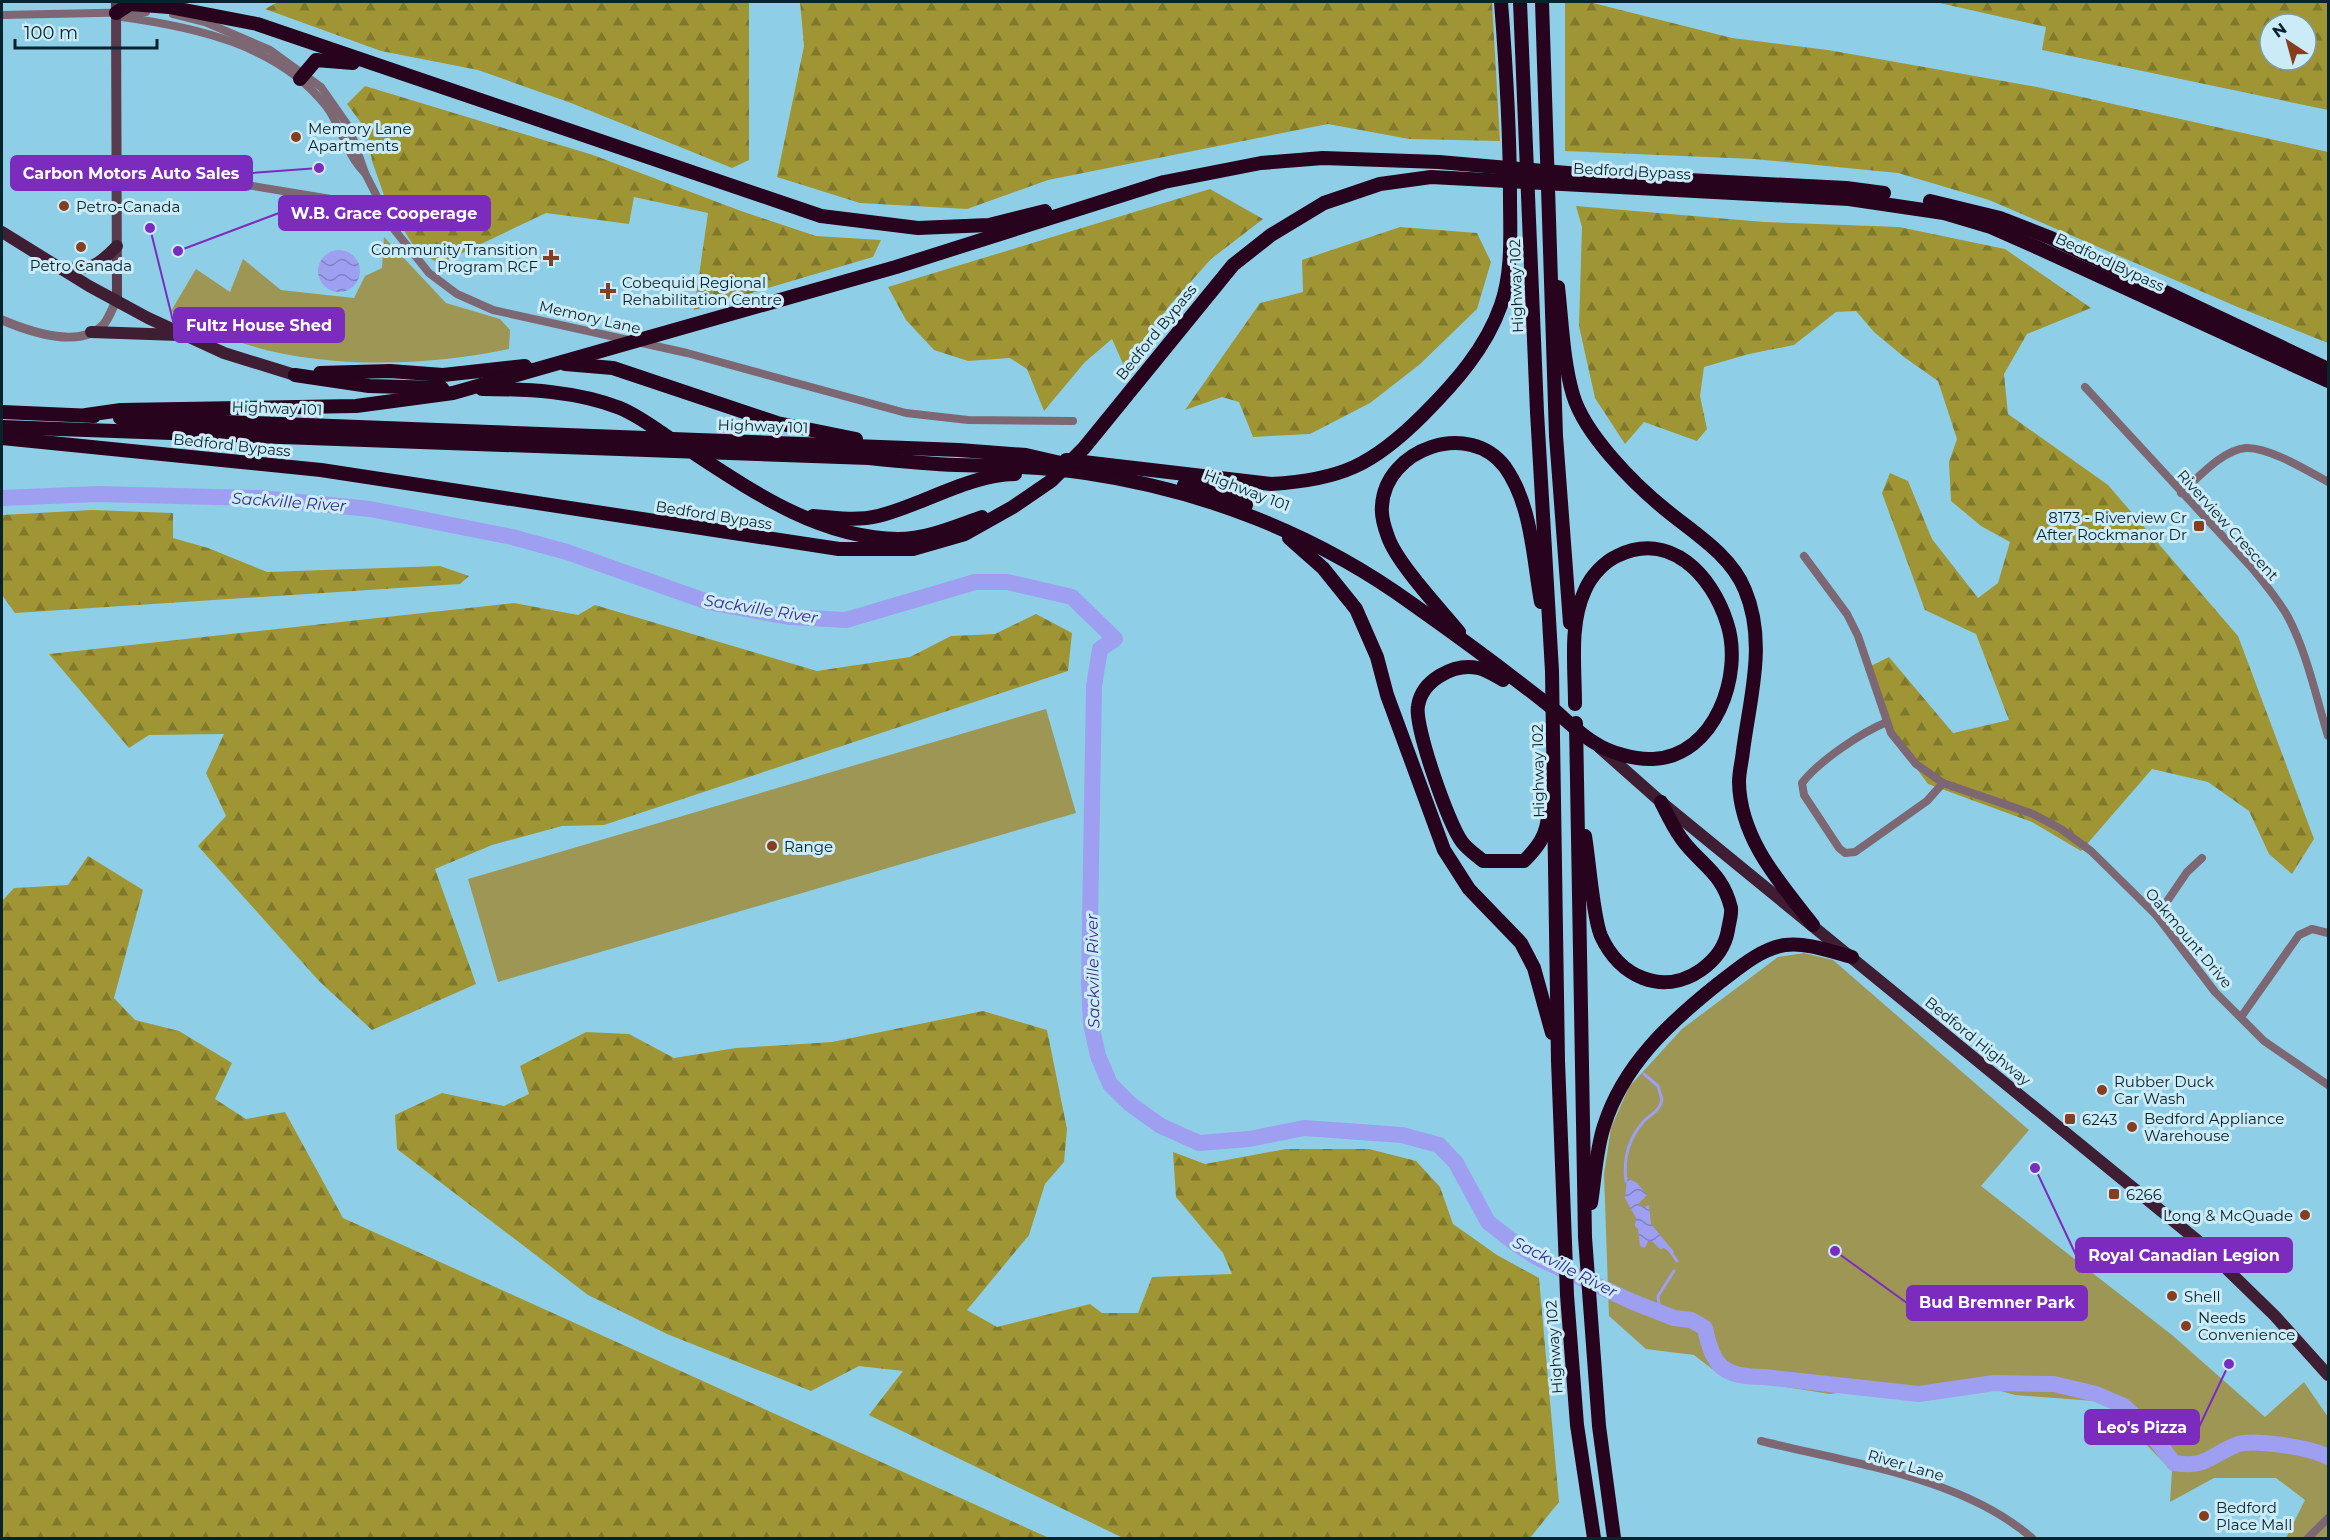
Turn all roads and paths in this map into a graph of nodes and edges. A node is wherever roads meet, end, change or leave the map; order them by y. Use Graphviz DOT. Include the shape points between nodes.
graph roads {
  1 [pos="1501,2"];
  2 [pos="1514,2"];
  3 [pos="1520,2"];
  4 [pos="1542,2"];
  5 [pos="116,7"];
  6 [pos="2,15"];
  7 [pos="1521,35"];
  8 [pos="381,67"];
  9 [pos="302,76"];
  10 [pos="138,167"];
  11 [pos="1488,173"];
  12 [pos="1591,180"];
  13 [pos="1164,182"];
  14 [pos="1546,195"];
  15 [pos="385,213"];
  16 [pos="2,232"];
  17 [pos="117,246"];
  18 [pos="61,269"];
  19 [pos="117,299"];
  20 [pos="2,320"];
  21 [pos="91,332"];
  22 [pos="183,335"];
  23 [pos="2328,369"];
  24 [pos="295,375"];
  25 [pos="2328,381"];
  26 [pos="2085,387"];
  27 [pos="2,412"];
  28 [pos="86,415"];
  29 [pos="1072,421"];
  30 [pos="2,427"];
  31 [pos="2,438"];
  32 [pos="897,448"];
  33 [pos="1026,455"];
  34 [pos="1085,473"];
  35 [pos="2328,482"];
  36 [pos="2181,493"];
  37 [pos="1013,507"];
  38 [pos="796,514"];
  39 [pos="1274,525"];
  40 [pos="1804,556"];
  41 [pos="1473,650"];
  42 [pos="1552,671"];
  43 [pos="1543,700"];
  44 [pos="1575,704"];
  45 [pos="1887,722"];
  46 [pos="1554,725"];
  47 [pos="2328,736"];
  48 [pos="1590,739"];
  49 [pos="1577,777"];
  50 [pos="1943,783"];
  51 [pos="1661,802"];
  52 [pos="2202,858"];
  53 [pos="2157,916"];
  54 [pos="1812,925"];
  55 [pos="2328,933"];
  56 [pos="1852,957"];
  57 [pos="2241,1017"];
  58 [pos="1558,1061"];
  59 [pos="2328,1085"];
  60 [pos="1585,1237"];
  61 [pos="2327,1368"];
  62 [pos="1761,1441"];
  63 [pos="2328,1518"];
  64 [pos="1594,1539"];
  65 [pos="1614,1539"];
  66 [pos="2032,1539"];
  67 [pos="2308,1539"];
  1 -- 33 [label="highway" via="1510,174 1507,283 1476,355 1448,390 1395,443 1372,460 1339,475 1271,484"];
  2 -- 7 [label="highway"];
  3 -- 7 [label="highway, Highway 102"];
  4 -- 14 [label="highway"];
  5 -- 6 [label="street, Memory Lane"];
  5 -- 8 [label="highway" via="169,7 257,24"];
  5 -- 9 [label="street, Memory Lane" via="205,21 270,50"];
  5 -- 17 [label="main road"];
  7 -- 42 [label="highway, Highway 102"];
  8 -- 9 [label="highway" via="316,60"];
  8 -- 13 [label="highway" via="821,216 918,228 989,225"];
  9 -- 15 [label="street, Memory Lane" via="321,87 348,127"];
  10 -- 15 [label="street" via="331,199"];
  11 -- 12 [label="highway, Bedford Bypass"];
  11 -- 13 [label="highway, Bedford Bypass" via="1439,162 1323,158 1261,163"];
  11 -- 37 [label="highway, Bedford Bypass" via="1380,184 1324,202 1271,235 1233,265 1084,448 1051,481"];
  12 -- 23 [label="highway, Bedford Bypass" via="1846,188 1947,204 2000,218 2051,238"];
  12 -- 25 [label="highway, Bedford Bypass" via="1849,198 1944,213 1991,227 2045,250"];
  13 -- 28 [label="highway, Bedford Bypass" via="896,267 453,393 356,406 133,409"];
  14 -- 44 [label="highway" via="1556,436"];
  14 -- 54 [label="highway" via="1568,368 1584,422 1664,508 1726,560 1744,587 1755,618 1756,648 1739,782 1747,821 1760,855"];
  15 -- 29 [label="street, Memory Lane" via="429,273 457,294 493,310 687,353 906,413 968,420"];
  16 -- 18 [label="main road"];
  17 -- 18 [label="main road" via="103,261 87,269"];
  17 -- 19 [label="main road"];
  18 -- 19 [label="main road"];
  19 -- 21 [label="street" via="104,324"];
  19 -- 22 [label="main road"];
  20 -- 21 [label="street" via="45,335 62,337"];
  21 -- 22 [label="main road"];
  22 -- 24 [label="main road"];
  24 -- 32 [label="highway" via="390,371 444,375 558,364 613,368 777,423"];
  24 -- 38 [label="highway" via="369,386 539,390 584,397 622,409"];
  26 -- 36 [label="street, Riverview Crescent"];
  27 -- 28 [label="highway, Highway 101"];
  28 -- 32 [label="highway, Highway 101"];
  30 -- 34 [label="highway, Highway 101" via="869,458"];
  31 -- 37 [label="highway, Bedford Bypass" via="321,470 839,549 914,549 965,534"];
  32 -- 33 [label="highway, Highway 101"];
  33 -- 41 [label="highway, Highway 101" via="1217,493 1275,516 1334,545 1399,587"];
  34 -- 38 [label="highway" via="1003,474 877,517 837,519"];
  34 -- 39 [label="highway, Highway 101" via="1182,493"];
  35 -- 36 [label="street" via="2265,451 2247,448 2222,459"];
  36 -- 47 [label="street, Riverview Crescent" via="2252,568 2289,618"];
  37 -- 38 [label="highway" via="933,533 899,539 834,529"];
  39 -- 41 [label="highway, Highway 101" via="1324,549 1392,590"];
  39 -- 58 [label="highway" via="1323,567 1356,609 1377,657 1387,695 1444,850 1469,889 1521,943 1534,968"];
  40 -- 45 [label="street, Oakmount Drive" via="1847,614 1858,636"];
  41 -- 42 [label="highway" via="1388,539 1382,507 1390,480 1413,456 1439,443 1477,445 1504,466 1525,507"];
  41 -- 43 [label="highway, Highway 101"];
  42 -- 46 [label="highway, Highway 102"];
  43 -- 46 [label="highway" via="1479,668 1461,667 1443,672 1418,705 1418,723 1442,797 1462,842 1483,861 1524,861 1547,829"];
  43 -- 48 [label="highway, Highway 101"];
  44 -- 48 [label="highway, Highway 101" via="1577,610 1586,586 1607,561 1633,548 1664,549 1697,570 1720,601 1730,630 1731,673 1723,703 1708,730 1685,752 1653,759 1623,755"];
  44 -- 49 [label="highway"];
  45 -- 50 [label="street, Oakmount Drive" via="1916,764"];
  45 -- 50 [label="street" via="1853,742 1802,783 1804,795 1839,848 1845,853 1855,852 1927,801"];
  46 -- 58 [label="highway, Highway 102"];
  48 -- 51 [label="main road, Bedford Highway"];
  49 -- 51 [label="highway" via="1600,934 1616,960 1638,978 1663,984 1689,978 1716,960 1727,937 1731,910 1722,883 1681,839"];
  49 -- 60 [label="highway"];
  50 -- 53 [label="street, Oakmount Drive" via="2024,810 2061,829 2110,868"];
  51 -- 54 [label="main road, Bedford Highway"];
  52 -- 53 [label="street" via="2187,872"];
  53 -- 57 [label="street, Oakmount Drive" via="2216,992"];
  54 -- 56 [label="main road, Bedford Highway"];
  55 -- 57 [label="street" via="2313,929 2299,935"];
  56 -- 60 [label="highway" via="1812,947 1787,945 1768,950 1746,962 1675,1018 1643,1054 1618,1092 1604,1127"];
  56 -- 61 [label="main road, Bedford Highway" via="2198,1241"];
  57 -- 59 [label="street, Oakmount Drive" via="2264,1041"];
  58 -- 64 [label="highway, Highway 102" via="1568,1318 1577,1425"];
  60 -- 65 [label="highway" via="1599,1426"];
  62 -- 66 [label="street, River Lane" via="1932,1484 2010,1521"];
  63 -- 67 [label="street"];
}
